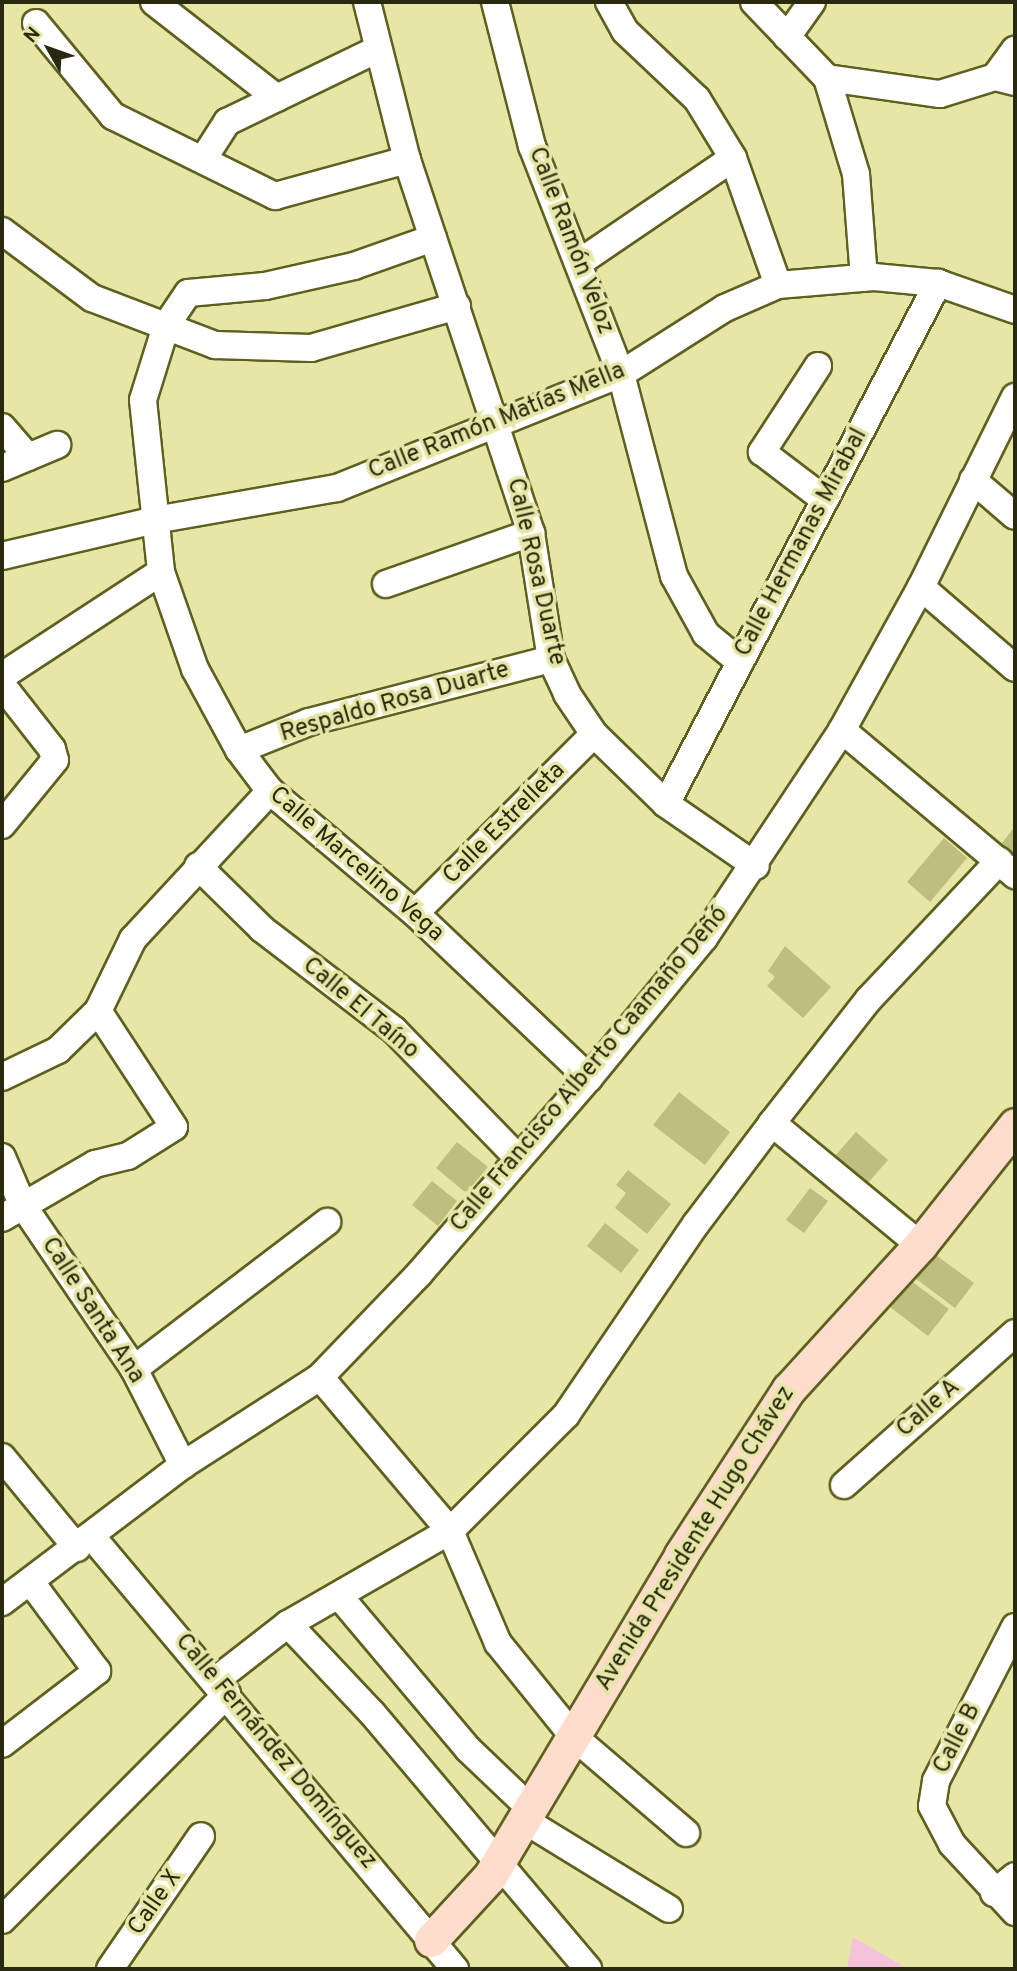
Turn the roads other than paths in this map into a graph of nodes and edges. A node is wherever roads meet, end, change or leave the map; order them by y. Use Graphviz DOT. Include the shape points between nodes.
graph roads {
  1 [pos="154,2"];
  2 [pos="368,2"];
  3 [pos="495,2"];
  4 [pos="609,2"];
  5 [pos="754,2"];
  6 [pos="812,2"];
  7 [pos="36,23"];
  8 [pos="787,37"];
  9 [pos="378,49"];
  10 [pos="1015,49"];
  11 [pos="827,78"];
  12 [pos="1005,79"];
  13 [pos="277,98"];
  14 [pos="733,158"];
  15 [pos="204,159"];
  16 [pos="407,160"];
  17 [pos="2,231"];
  18 [pos="433,238"];
  19 [pos="580,262"];
  20 [pos="864,278"];
  21 [pos="938,283"];
  22 [pos="778,285"];
  23 [pos="457,306"];
  24 [pos="1015,310"];
  25 [pos="166,326"];
  26 [pos="818,366"];
  27 [pos="621,374"];
  28 [pos="1015,397"];
  29 [pos="498,425"];
  30 [pos="2,427"];
  31 [pos="57,445"];
  32 [pos="28,457"];
  33 [pos="2,468"];
  34 [pos="974,480"];
  35 [pos="824,500"];
  36 [pos="1015,516"];
  37 [pos="155,520"];
  38 [pos="531,533"];
  39 [pos="2,556"];
  40 [pos="161,572"];
  41 [pos="386,584"];
  42 [pos="921,587"];
  43 [pos="551,659"];
  44 [pos="740,662"];
  45 [pos="1015,668"];
  46 [pos="2,676"];
  47 [pos="2,685"];
  48 [pos="842,730"];
  49 [pos="594,734"];
  50 [pos="239,750"];
  51 [pos="270,791"];
  52 [pos="666,804"];
  53 [pos="2,825"];
  54 [pos="198,866"];
  55 [pos="756,866"];
  56 [pos="1007,868"];
  57 [pos="415,913"];
  58 [pos="98,1011"];
  59 [pos="2,1077"];
  60 [pos="589,1078"];
  61 [pos="772,1123"];
  62 [pos="1015,1125"];
  63 [pos="2,1157"];
  64 [pos="517,1157"];
  65 [pos="12,1211"];
  66 [pos="327,1222"];
  67 [pos="920,1245"];
  68 [pos="1015,1333"];
  69 [pos="134,1369"];
  70 [pos="320,1377"];
  71 [pos="2,1457"];
  72 [pos="183,1465"];
  73 [pos="844,1485"];
  74 [pos="450,1531"];
  75 [pos="85,1543"];
  76 [pos="31,1582"];
  77 [pos="340,1597"];
  78 [pos="2,1602"];
  79 [pos="288,1624"];
  80 [pos="1015,1627"];
  81 [pos="222,1687"];
  82 [pos="573,1736"];
  83 [pos="2,1744"];
  84 [pos="527,1814"];
  85 [pos="686,1833"];
  86 [pos="201,1836"];
  87 [pos="498,1863"];
  88 [pos="1015,1876"];
  89 [pos="993,1893"];
  90 [pos="669,1909"];
  91 [pos="1015,1912"];
  92 [pos="2,1920"];
  93 [pos="432,1940"];
  94 [pos="110,1969"];
  95 [pos="455,1969"];
  96 [pos="587,1969"];
  1 -- 13 [label="street"];
  2 -- 9 [label="street, Calle Rosa Duarte"];
  3 -- 19 [label="street, Calle Ramón Veloz" via="532,146"];
  4 -- 14 [label="street" via="625,31 697,99"];
  5 -- 8 [label="street"];
  6 -- 8 [label="street"];
  7 -- 15 [label="street" via="113,117"];
  8 -- 11 [label="street"];
  9 -- 13 [label="street"];
  9 -- 16 [label="street, Calle Rosa Duarte"];
  10 -- 12 [label="street"];
  11 -- 12 [label="street" via="940,94"];
  11 -- 20 [label="street" via="856,174"];
  13 -- 15 [label="street" via="227,122"];
  14 -- 19 [label="street"];
  14 -- 22 [label="street"];
  15 -- 16 [label="street" via="275,197"];
  16 -- 18 [label="street, Calle Rosa Duarte"];
  17 -- 25 [label="street" via="92,298"];
  18 -- 23 [label="street, Calle Rosa Duarte"];
  18 -- 25 [label="street, Calle Marcelino Vega" via="354,266 265,286 188,293"];
  19 -- 27 [label="street, Calle Ramón Veloz"];
  20 -- 21 [label="street, Calle Ramón Matías Mella"];
  20 -- 22 [label="street, Calle Ramón Matías Mella"];
  21 -- 24 [label="street, Calle Ramón Matías Mella"];
  21 -- 35 [label="street, Calle Hermanas Mirabal"];
  22 -- 27 [label="street, Calle Ramón Matías Mella" via="725,308"];
  23 -- 25 [label="street" via="311,348 215,345"];
  23 -- 29 [label="street, Calle Rosa Duarte"];
  25 -- 37 [label="street, Calle Marcelino Vega" via="143,400"];
  26 -- 35 [label="street" via="762,452"];
  27 -- 29 [label="street, Calle Ramón Matías Mella"];
  27 -- 44 [label="street, Calle Ramón Veloz" via="674,576 706,634"];
  28 -- 34 [label="street, Calle Francisco Alberto Caamaño Deñó"];
  29 -- 37 [label="street, Calle Ramón Matías Mella" via="337,488"];
  29 -- 38 [label="street, Calle Rosa Duarte"];
  30 -- 32 [label="street"];
  31 -- 32 [label="street"];
  32 -- 33 [label="street"];
  34 -- 36 [label="street"];
  34 -- 42 [label="street, Calle Francisco Alberto Caamaño Deñó"];
  35 -- 44 [label="street, Calle Hermanas Mirabal"];
  37 -- 39 [label="street, Calle Ramón Matías Mella"];
  37 -- 40 [label="street, Calle Marcelino Vega"];
  38 -- 41 [label="street"];
  38 -- 43 [label="street, Calle Rosa Duarte"];
  40 -- 46 [label="street"];
  40 -- 50 [label="street, Calle Marcelino Vega" via="195,669"];
  42 -- 45 [label="street"];
  42 -- 48 [label="street, Calle Francisco Alberto Caamaño Deñó"];
  43 -- 49 [label="street, Calle Rosa Duarte" via="567,694"];
  43 -- 50 [label="street, Respaldo Rosa Duarte" via="309,722"];
  44 -- 52 [label="street, Calle Hermanas Mirabal"];
  47 -- 53 [label="street" via="55,760"];
  48 -- 55 [label="street, Calle Francisco Alberto Caamaño Deñó"];
  48 -- 56 [label="street"];
  49 -- 52 [label="street, Calle Rosa Duarte"];
  49 -- 57 [label="street, Calle Estrelleta"];
  50 -- 51 [label="street, Calle Marcelino Vega"];
  51 -- 54 [label="street"];
  51 -- 57 [label="street, Calle Marcelino Vega"];
  52 -- 55 [label="street, Calle Rosa Duarte"];
  54 -- 58 [label="street" via="133,939"];
  54 -- 64 [label="street, Calle El Taíno" via="262,929 394,1030"];
  55 -- 60 [label="street, Calle Francisco Alberto Caamaño Deñó" via="704,938"];
  56 -- 61 [label="street" via="869,999"];
  57 -- 60 [label="street, Calle Marcelino Vega"];
  58 -- 59 [label="street" via="58,1051"];
  58 -- 65 [label="street" via="174,1127 128,1156 95,1164"];
  60 -- 64 [label="street, Calle Francisco Alberto Caamaño Deñó"];
  61 -- 67 [label="street"];
  61 -- 74 [label="street" via="696,1224 566,1415"];
  62 -- 67 [label="main road, Avenida Presidente Hugo Chávez"];
  63 -- 65 [label="street, Calle Santa Ana"];
  64 -- 70 [label="street, Calle Francisco Alberto Caamaño Deñó" via="419,1274"];
  65 -- 69 [label="street, Calle Santa Ana"];
  66 -- 69 [label="street"];
  67 -- 82 [label="main road, Avenida Presidente Hugo Chávez" via="789,1389 681,1555"];
  68 -- 73 [label="street, Calle A"];
  69 -- 72 [label="street, Calle Santa Ana"];
  70 -- 72 [label="street, Calle Francisco Alberto Caamaño Deñó"];
  70 -- 74 [label="street"];
  71 -- 75 [label="street, Calle Fernández Domínguez"];
  72 -- 75 [label="street, Calle Francisco Alberto Caamaño Deñó"];
  74 -- 77 [label="street"];
  74 -- 82 [label="street" via="498,1643"];
  75 -- 76 [label="street, Calle Francisco Alberto Caamaño Deñó"];
  75 -- 81 [label="street, Calle Fernández Domínguez"];
  76 -- 78 [label="street, Calle Francisco Alberto Caamaño Deñó"];
  76 -- 83 [label="street" via="97,1671"];
  77 -- 79 [label="street"];
  77 -- 84 [label="street"];
  79 -- 81 [label="street"];
  79 -- 87 [label="street" via="372,1713"];
  80 -- 89 [label="street, Calle B" via="936,1781 932,1806 953,1844"];
  81 -- 92 [label="street"];
  81 -- 93 [label="street, Calle Fernández Domínguez"];
  82 -- 84 [label="main road, Avenida Presidente Hugo Chávez"];
  82 -- 85 [label="street"];
  84 -- 87 [label="main road, Avenida Presidente Hugo Chávez"];
  84 -- 90 [label="street"];
  86 -- 94 [label="street, Calle X"];
  87 -- 93 [label="main road, Avenida Presidente Hugo Chávez"];
  87 -- 96 [label="street"];
  88 -- 89 [label="street"];
  89 -- 91 [label="street, Calle B"];
  93 -- 95 [label="street, Calle Fernández Domínguez"];
}
